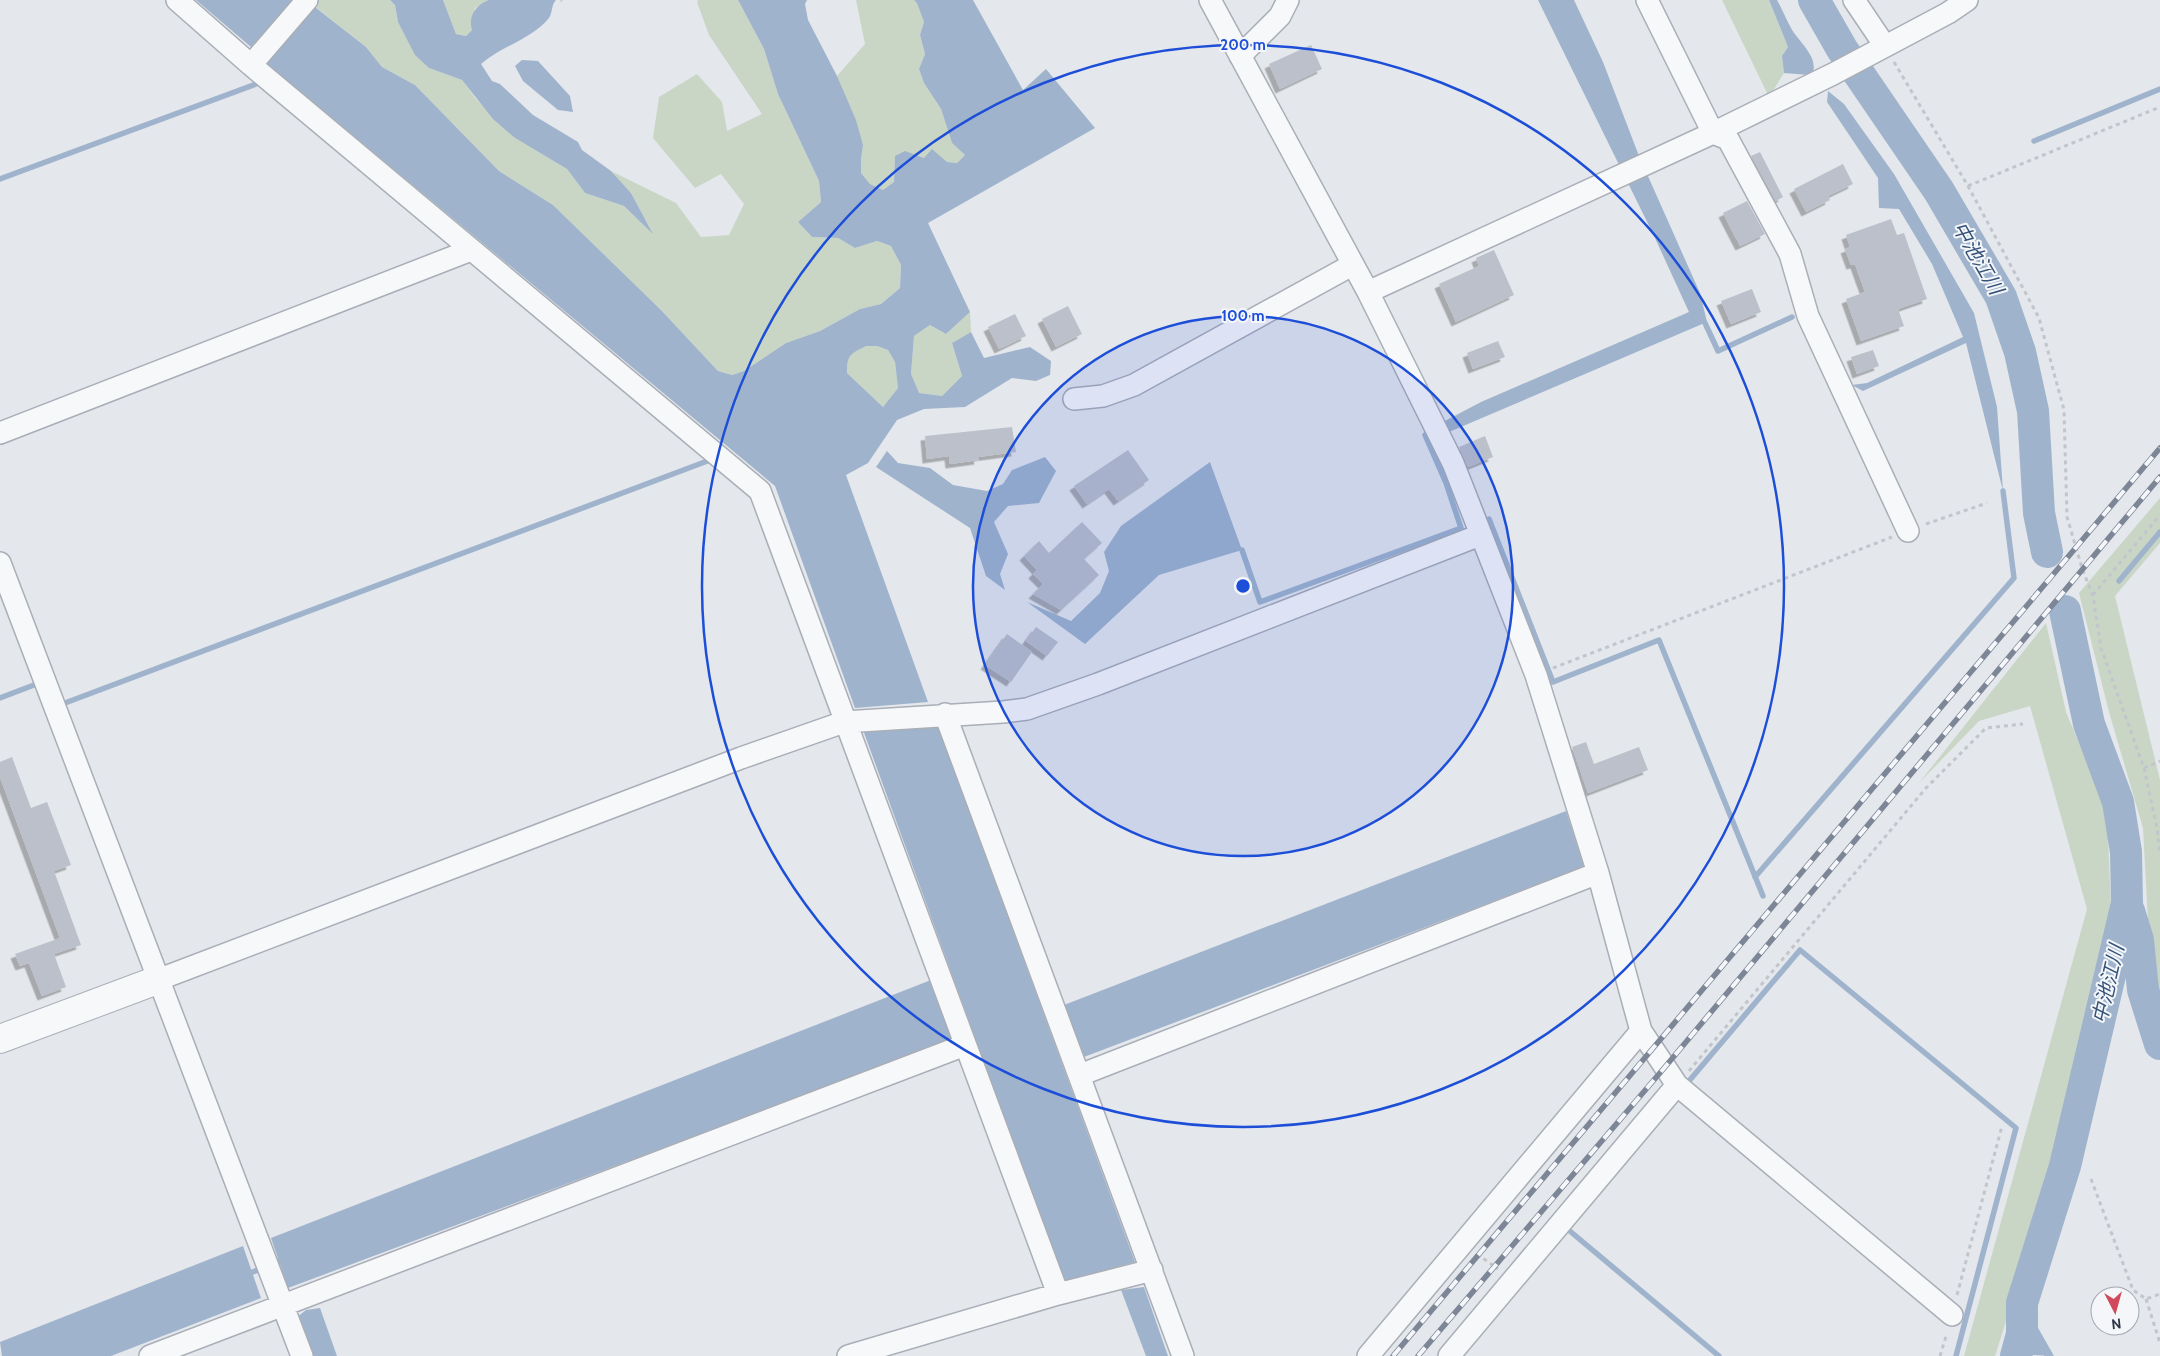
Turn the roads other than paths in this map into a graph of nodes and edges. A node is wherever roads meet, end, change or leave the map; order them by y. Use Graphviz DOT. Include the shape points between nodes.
graph roads {
  1 [pos="177,0"];
  2 [pos="307,0"];
  3 [pos="1210,0"];
  4 [pos="1288,0"];
  5 [pos="1647,0"];
  6 [pos="1854,0"];
  7 [pos="1967,0"];
  8 [pos="1885,46"];
  9 [pos="1240,56"];
  10 [pos="251,65"];
  11 [pos="1713,134"];
  12 [pos="471,250"];
  13 [pos="1352,265"];
  14 [pos="1368,292"];
  15 [pos="1074,399"];
  16 [pos="0,433"];
  17 [pos="1908,531"];
  18 [pos="1480,535"];
  19 [pos="0,563"];
  20 [pos="945,714"];
  21 [pos="844,722"];
  22 [pos="1598,872"];
  23 [pos="160,979"];
  24 [pos="1640,1031"];
  25 [pos="0,1039"];
  26 [pos="966,1045"];
  27 [pos="1080,1075"];
  28 [pos="1677,1085"];
  29 [pos="1134,1275"];
  30 [pos="1058,1294"];
  31 [pos="282,1306"];
  32 [pos="1952,1315"];
  33 [pos="150,1356"];
  34 [pos="302,1356"];
  35 [pos="848,1356"];
  36 [pos="1183,1356"];
  37 [pos="1368,1356"];
  38 [pos="1449,1356"];
  1 -- 10 [label="street"];
  2 -- 10 [label="street"];
  3 -- 9 [label="street"];
  4 -- 9 [label="street" via="1280,16"];
  5 -- 11 [label="street"];
  6 -- 8 [label="street"];
  7 -- 8 [label="street" via="1948,14"];
  8 -- 11 [label="street"];
  9 -- 13 [label="street"];
  10 -- 12 [label="street"];
  11 -- 14 [label="street"];
  11 -- 17 [label="street" via="1728,139 1790,254 1808,316"];
  12 -- 16 [label="street"];
  12 -- 21 [label="street" via="760,491"];
  13 -- 14 [label="street"];
  13 -- 15 [label="street" via="1134,385 1103,396"];
  14 -- 18 [label="street" via="1453,463"];
  18 -- 20 [label="street" via="1027,709"];
  18 -- 22 [label="street" via="1536,675"];
  19 -- 23 [label="street"];
  20 -- 21 [label="street"];
  20 -- 27 [label="street"];
  21 -- 23 [label="street" via="741,758"];
  21 -- 26 [label="street"];
  22 -- 24 [label="street"];
  22 -- 27 [label="street"];
  23 -- 25 [label="street"];
  23 -- 31 [label="street"];
  24 -- 28 [label="street"];
  24 -- 37 [label="street"];
  26 -- 30 [label="street"];
  26 -- 31 [label="street"];
  27 -- 29 [label="street"];
  28 -- 32 [label="street"];
  28 -- 38 [label="street"];
  29 -- 30 [label="street"];
  29 -- 36 [label="street"];
  30 -- 35 [label="street"];
  31 -- 33 [label="street"];
  31 -- 34 [label="street"];
}
